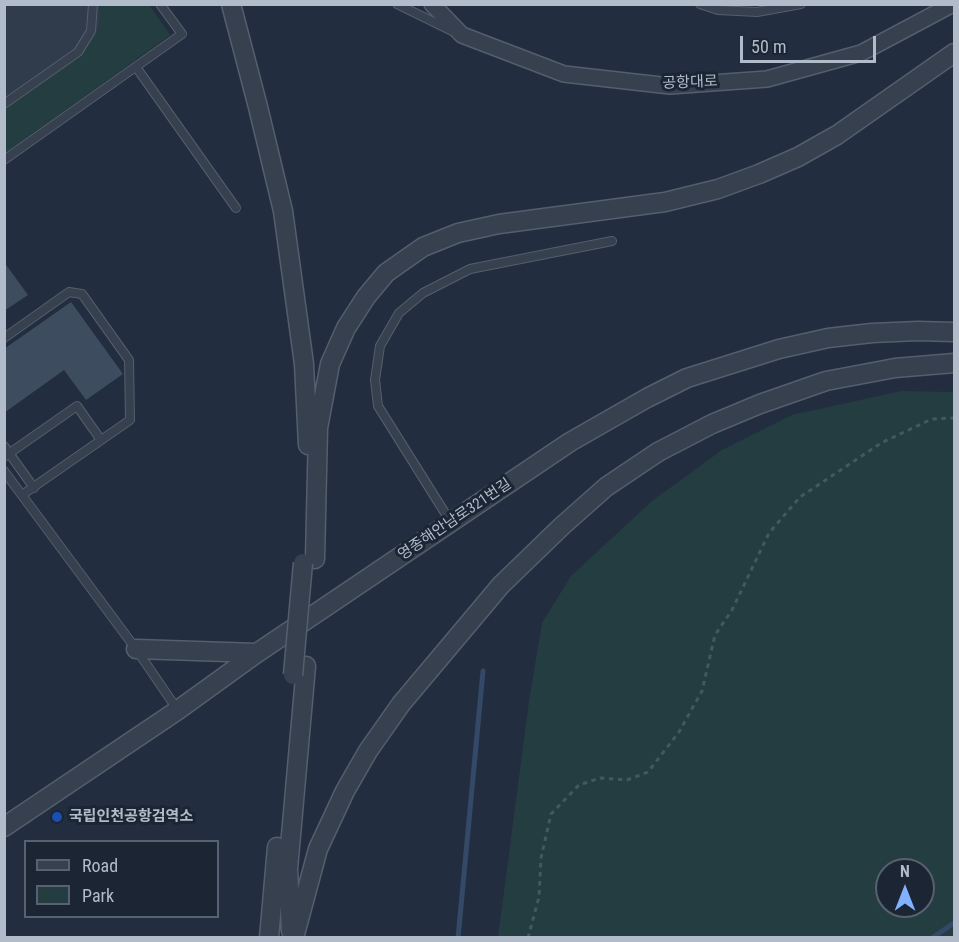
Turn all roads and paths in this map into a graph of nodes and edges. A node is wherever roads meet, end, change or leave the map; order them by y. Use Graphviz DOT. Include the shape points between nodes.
graph roads {
  1 [pos="93,4"];
  2 [pos="160,4"];
  3 [pos="231,4"];
  4 [pos="397,4"];
  5 [pos="432,4"];
  6 [pos="700,4"];
  7 [pos="801,4"];
  8 [pos="953,4"];
  9 [pos="462,35"];
  10 [pos="954,53"];
  11 [pos="136,67"];
  12 [pos="4,104"];
  13 [pos="4,160"];
  14 [pos="236,208"];
  15 [pos="612,241"];
  16 [pos="954,332"];
  17 [pos="4,338"];
  18 [pos="954,363"];
  19 [pos="954,418"];
  20 [pos="101,440"];
  21 [pos="6,452"];
  22 [pos="4,471"];
  23 [pos="34,488"];
  24 [pos="22,495"];
  25 [pos="450,523"];
  26 [pos="309,561"];
  27 [pos="136,649"];
  28 [pos="257,653"];
  29 [pos="300,671"];
  30 [pos="178,710"];
  31 [pos="4,827"];
  32 [pos="269,938"];
  33 [pos="293,938"];
  34 [pos="528,938"];
  1 -- 12 [label="lane" via="91,31 78,52"];
  2 -- 11 [label="lane" via="182,34"];
  3 -- 26 [label="street" via="283,211 295,291 304,364"];
  4 -- 9 [label="lane"];
  5 -- 9 [label="street, 공항대로"];
  6 -- 7 [label="lane" via="718,10 757,12"];
  8 -- 9 [label="street, 공항대로" via="861,53 767,80 670,86 564,74"];
  10 -- 26 [label="street" via="837,135 759,174 665,202 458,233 423,247 386,273 346,328 330,364 318,428"];
  11 -- 13 [label="lane"];
  11 -- 14 [label="lane"];
  15 -- 25 [label="lane" via="470,268 423,293 399,313 380,346 375,380 378,406"];
  16 -- 25 [label="street, 영종해안남로321번길" via="828,338 687,378 605,421"];
  17 -- 20 [label="lane" via="69,292 82,294 129,360 130,420"];
  18 -- 33 [label="street" via="895,368 826,381 760,404 712,423 657,452 606,487 501,585 401,704 368,751 318,849"];
  19 -- 34 [label="path" via="932,419 881,443 800,496 769,533 732,610 715,635 702,691 673,740 648,771 627,780 600,778 579,785 551,814"];
  20 -- 21 [label="lane" via="77,406"];
  20 -- 23 [label="lane"];
  21 -- 23 [label="lane"];
  22 -- 24 [label="lane"];
  23 -- 24 [label="lane"];
  24 -- 27 [label="lane"];
  25 -- 28 [label="street, 영종해안남로321번길"];
  26 -- 29 [label="street"];
  27 -- 28 [label="street"];
  27 -- 30 [label="lane"];
  28 -- 30 [label="street, 영종해안남로321번길"];
  29 -- 32 [label="street"];
  29 -- 33 [label="street" via="288,869"];
  30 -- 31 [label="street, 영종해안남로321번길"];
}
